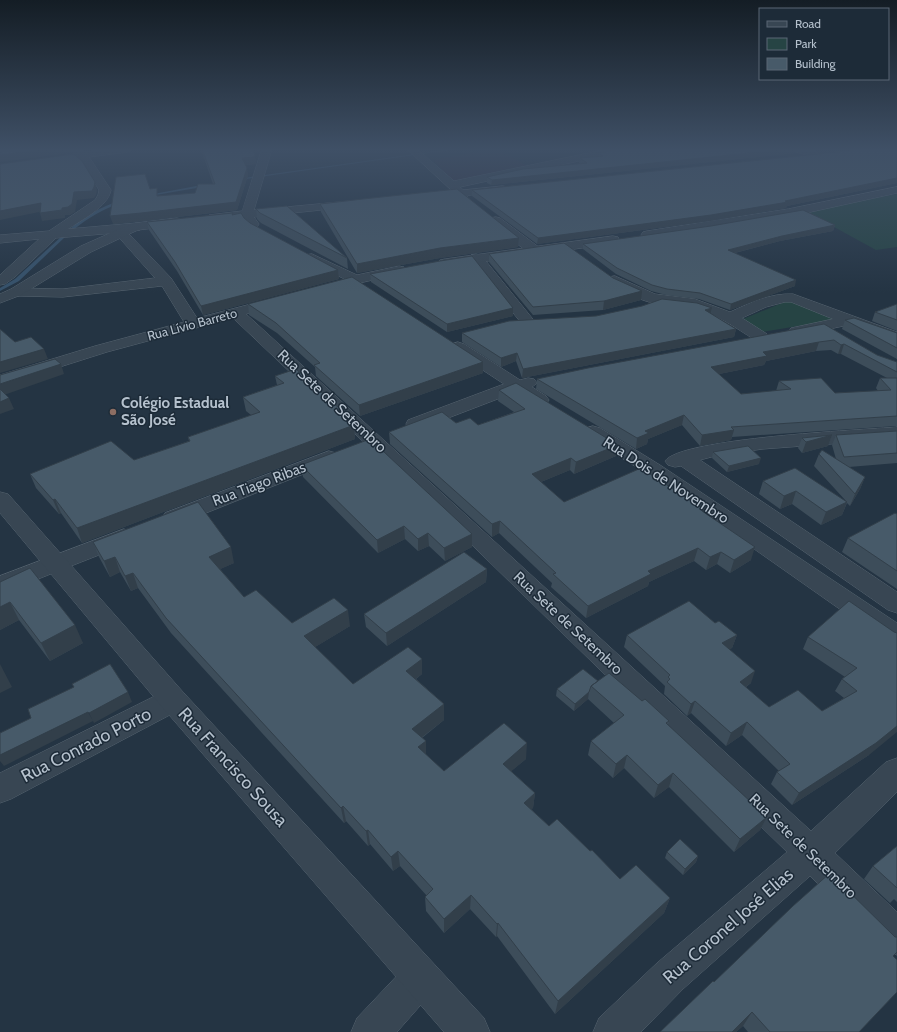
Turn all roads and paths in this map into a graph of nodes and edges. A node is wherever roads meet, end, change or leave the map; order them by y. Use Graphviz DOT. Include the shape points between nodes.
graph roads {
  1 [pos="103,197"];
  2 [pos="252,197"];
  3 [pos="466,197"];
  4 [pos="863,197"];
  5 [pos="358,203"];
  6 [pos="472,203"];
  7 [pos="247,214"];
  8 [pos="490,215"];
  9 [pos="136,227"];
  10 [pos="262,230"];
  11 [pos="121,233"];
  12 [pos="50,236"];
  13 [pos="0,239"];
  14 [pos="299,251"];
  15 [pos="535,251"];
  16 [pos="578,253"];
  17 [pos="479,262"];
  18 [pos="433,268"];
  19 [pos="411,270"];
  20 [pos="603,272"];
  21 [pos="355,280"];
  22 [pos="0,281"];
  23 [pos="166,281"];
  24 [pos="332,286"];
  25 [pos="16,292"];
  26 [pos="374,293"];
  27 [pos="295,297"];
  28 [pos="0,299"];
  29 [pos="659,300"];
  30 [pos="635,309"];
  31 [pos="236,313"];
  32 [pos="730,318"];
  33 [pos="192,323"];
  34 [pos="508,323"];
  35 [pos="845,329"];
  36 [pos="466,333"];
  37 [pos="761,337"];
  38 [pos="897,338"];
  39 [pos="738,342"];
  40 [pos="547,379"];
  41 [pos="0,380"];
  42 [pos="516,386"];
  43 [pos="557,411"];
  44 [pos="578,423"];
  45 [pos="897,433"];
  46 [pos="372,441"];
  47 [pos="683,458"];
  48 [pos="653,469"];
  49 [pos="0,499"];
  50 [pos="159,523"];
  51 [pos="137,532"];
  52 [pos="56,564"];
  53 [pos="0,585"];
  54 [pos="897,604"];
  55 [pos="897,636"];
  56 [pos="172,700"];
  57 [pos="897,772"];
  58 [pos="0,789"];
  59 [pos="811,853"];
  60 [pos="897,937"];
  61 [pos="421,977"];
  62 [pos="371,1032"];
  63 [pos="470,1032"];
  64 [pos="613,1032"];
  1 -- 12 [label="street"];
  2 -- 7 [label="street"];
  3 -- 6 [label="street"];
  4 -- 16 [label="street" via="788,213 781,219 766,224 631,242"];
  5 -- 7 [label="street"];
  7 -- 9 [label="street"];
  7 -- 10 [label="street" via="250,222"];
  8 -- 15 [label="street"];
  9 -- 11 [label="street"];
  9 -- 12 [label="street"];
  11 -- 23 [label="street"];
  11 -- 25 [label="street" via="86,249"];
  12 -- 13 [label="street"];
  12 -- 22 [label="street"];
  14 -- 21 [label="street"];
  15 -- 16 [label="street"];
  15 -- 17 [label="street"];
  16 -- 17 [label="street"];
  17 -- 18 [label="street"];
  17 -- 34 [label="street" via="534,321"];
  19 -- 21 [label="street"];
  20 -- 29 [label="street" via="620,284"];
  21 -- 24 [label="street"];
  21 -- 26 [label="street"];
  23 -- 25 [label="street" via="63,293"];
  23 -- 33 [label="street"];
  25 -- 28 [label="street"];
  27 -- 31 [label="street, Rua Lívio Barreto"];
  29 -- 30 [label="street"];
  29 -- 32 [label="street" via="693,303"];
  31 -- 33 [label="street, Rua Lívio Barreto"];
  31 -- 46 [label="street, Rua Sete de Setembro"];
  32 -- 35 [label="street" via="772,301 788,298 804,301"];
  32 -- 37 [label="street"];
  33 -- 41 [label="street, Rua Lívio Barreto"];
  35 -- 37 [label="street" via="823,327"];
  35 -- 38 [label="street"];
  36 -- 42 [label="street" via="446,339"];
  37 -- 39 [label="street"];
  40 -- 42 [label="street, Rua Tiago Ribas"];
  42 -- 43 [label="street"];
  42 -- 46 [label="street, Rua Tiago Ribas"];
  44 -- 48 [label="street, Rua Dois de Novembro"];
  45 -- 47 [label="street" via="763,443 717,449"];
  46 -- 50 [label="street, Rua Tiago Ribas"];
  46 -- 59 [label="street, Rua Sete de Setembro"];
  47 -- 48 [label="street"];
  47 -- 54 [label="street"];
  48 -- 55 [label="street, Rua Dois de Novembro"];
  49 -- 52 [label="street, Rua Francisco Sousa"];
  51 -- 52 [label="street"];
  52 -- 53 [label="street"];
  52 -- 56 [label="street, Rua Francisco Sousa"];
  56 -- 58 [label="street, Rua Conrado Porto"];
  56 -- 61 [label="street, Rua Francisco Sousa"];
  57 -- 59 [label="street, Rua Coronel José Elias"];
  59 -- 60 [label="street, Rua Sete de Setembro"];
  59 -- 64 [label="street, Rua Coronel José Elias" via="670,976"];
  61 -- 62 [label="street"];
  61 -- 63 [label="street, Rua Francisco Sousa"];
}
